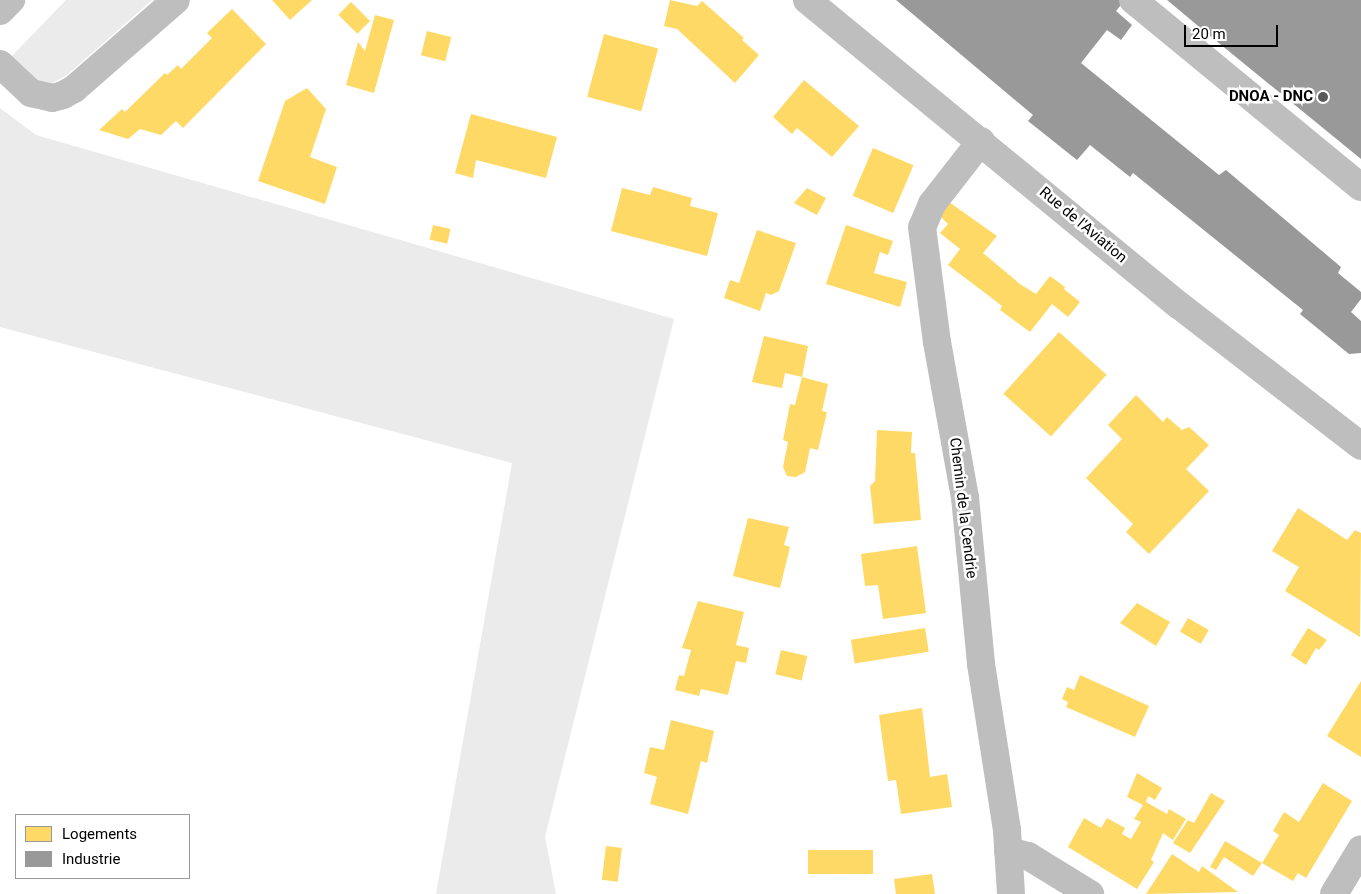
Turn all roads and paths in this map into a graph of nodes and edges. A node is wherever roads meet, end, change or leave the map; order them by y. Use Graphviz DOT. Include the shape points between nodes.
graph roads {
  1 [pos="11,0"];
  2 [pos="176,0"];
  3 [pos="807,0"];
  4 [pos="1133,0"];
  5 [pos="0,11"];
  6 [pos="0,64"];
  7 [pos="981,141"];
  8 [pos="1361,187"];
  9 [pos="1361,446"];
  10 [pos="1361,850"];
  11 [pos="1008,851"];
  12 [pos="1011,894"];
  13 [pos="1090,894"];
  14 [pos="1334,894"];
  1 -- 5 [label="street"];
  2 -- 6 [label="street" via="64,95 52,98 30,93"];
  3 -- 7 [label="street, Rue de l'Aviation"];
  4 -- 8 [label="street"];
  7 -- 9 [label="street, Rue de l'Aviation" via="1180,306"];
  7 -- 11 [label="street, Chemin de la Cendrie" via="932,204 922,227 965,497 981,664"];
  10 -- 14 [label="street"];
  11 -- 12 [label="street, Chemin de la Cendrie"];
  11 -- 13 [label="street" via="1028,856"];
}
